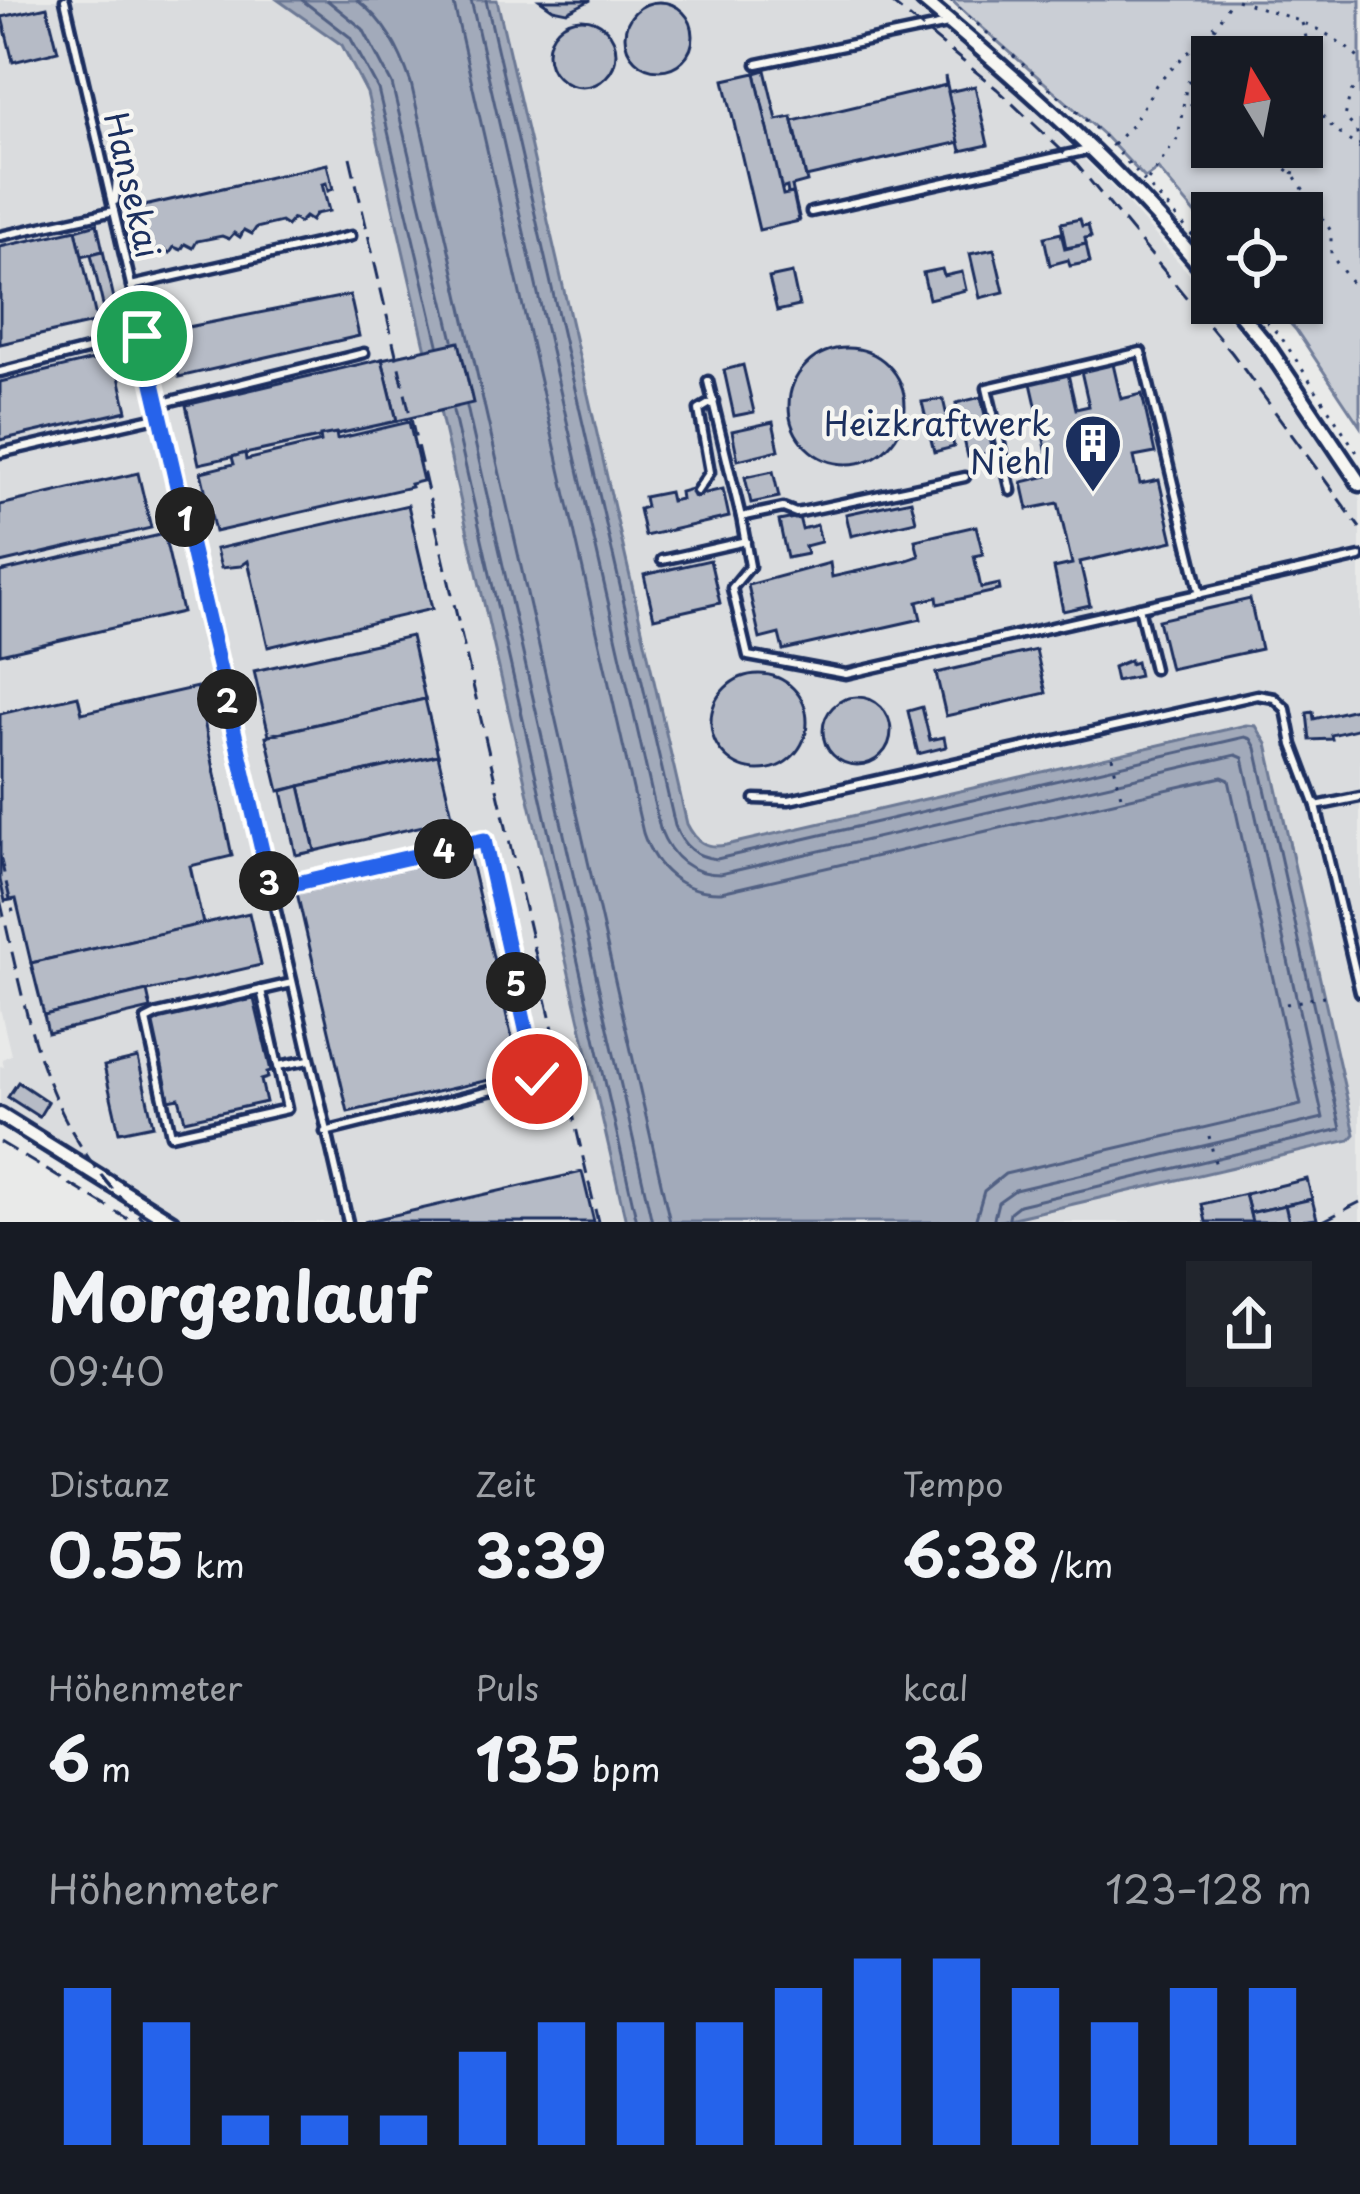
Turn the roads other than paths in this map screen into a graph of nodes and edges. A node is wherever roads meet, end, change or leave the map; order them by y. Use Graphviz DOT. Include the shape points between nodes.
graph roads {
  1 [pos="65,0"];
  2 [pos="923,0"];
  3 [pos="951,23"];
  4 [pos="757,64"];
  5 [pos="1092,149"];
  6 [pos="118,167"];
  7 [pos="114,211"];
  8 [pos="811,212"];
  9 [pos="0,236"];
  10 [pos="351,236"];
  11 [pos="1191,257"];
  12 [pos="131,286"];
  13 [pos="1249,324"];
  14 [pos="142,336"];
  15 [pos="364,353"];
  16 [pos="0,372"];
  17 [pos="708,381"];
  18 [pos="714,401"];
  19 [pos="158,404"];
  20 [pos="161,416"];
  21 [pos="0,453"];
  22 [pos="965,477"];
  23 [pos="1360,484"];
  24 [pos="697,491"];
  25 [pos="1011,491"];
  26 [pos="741,517"];
  27 [pos="746,541"];
  28 [pos="1360,557"];
  29 [pos="662,560"];
  30 [pos="1200,594"];
  31 [pos="1139,607"];
  32 [pos="1154,669"];
  33 [pos="1360,796"];
  34 [pos="755,799"];
  35 [pos="1316,806"];
  36 [pos="271,889"];
  37 [pos="292,983"];
  38 [pos="261,990"];
  39 [pos="1360,992"];
  40 [pos="309,1060"];
  41 [pos="278,1066"];
  42 [pos="0,1115"];
  43 [pos="326,1132"];
  44 [pos="172,1222"];
  45 [pos="348,1222"];
  1 -- 7 [label="lane, Hansekai"];
  2 -- 3 [label="street"];
  3 -- 4 [label="lane"];
  3 -- 5 [label="street"];
  5 -- 8 [label="lane"];
  5 -- 11 [label="street"];
  6 -- 7 [label="lane"];
  7 -- 9 [label="lane"];
  7 -- 12 [label="lane, Hansekai"];
  10 -- 12 [label="lane"];
  12 -- 14 [label="lane, Hansekai"];
  13 -- 23 [label="street"];
  14 -- 16 [label="lane"];
  14 -- 19 [label="lane, Hansekai"];
  15 -- 19 [label="lane"];
  17 -- 18 [label="lane"];
  18 -- 24 [label="lane" via="699,410 710,472"];
  18 -- 26 [label="lane"];
  19 -- 20 [label="lane, Hansekai"];
  20 -- 21 [label="lane"];
  20 -- 36 [label="lane, Hansekai"];
  22 -- 26 [label="lane"];
  25 -- 30 [label="lane" via="987,388 1141,352"];
  26 -- 27 [label="lane"];
  27 -- 29 [label="lane"];
  27 -- 31 [label="lane" via="750,566 732,588 748,656 846,674"];
  28 -- 30 [label="lane"];
  30 -- 31 [label="lane"];
  31 -- 32 [label="lane"];
  33 -- 35 [label="lane"];
  34 -- 35 [label="lane" via="790,800 1258,694 1286,709"];
  35 -- 39 [label="lane"];
  36 -- 37 [label="lane, Hansekai"];
  36 -- 43 [label="lane" via="484,840 537,1079"];
  37 -- 38 [label="lane"];
  37 -- 40 [label="lane, Hansekai"];
  38 -- 41 [label="lane"];
  38 -- 41 [label="lane" via="146,1020 171,1135 287,1109"];
  40 -- 41 [label="lane"];
  40 -- 43 [label="lane, Hansekai"];
  42 -- 44 [label="street"];
  43 -- 45 [label="lane, Hansekai"];
}
